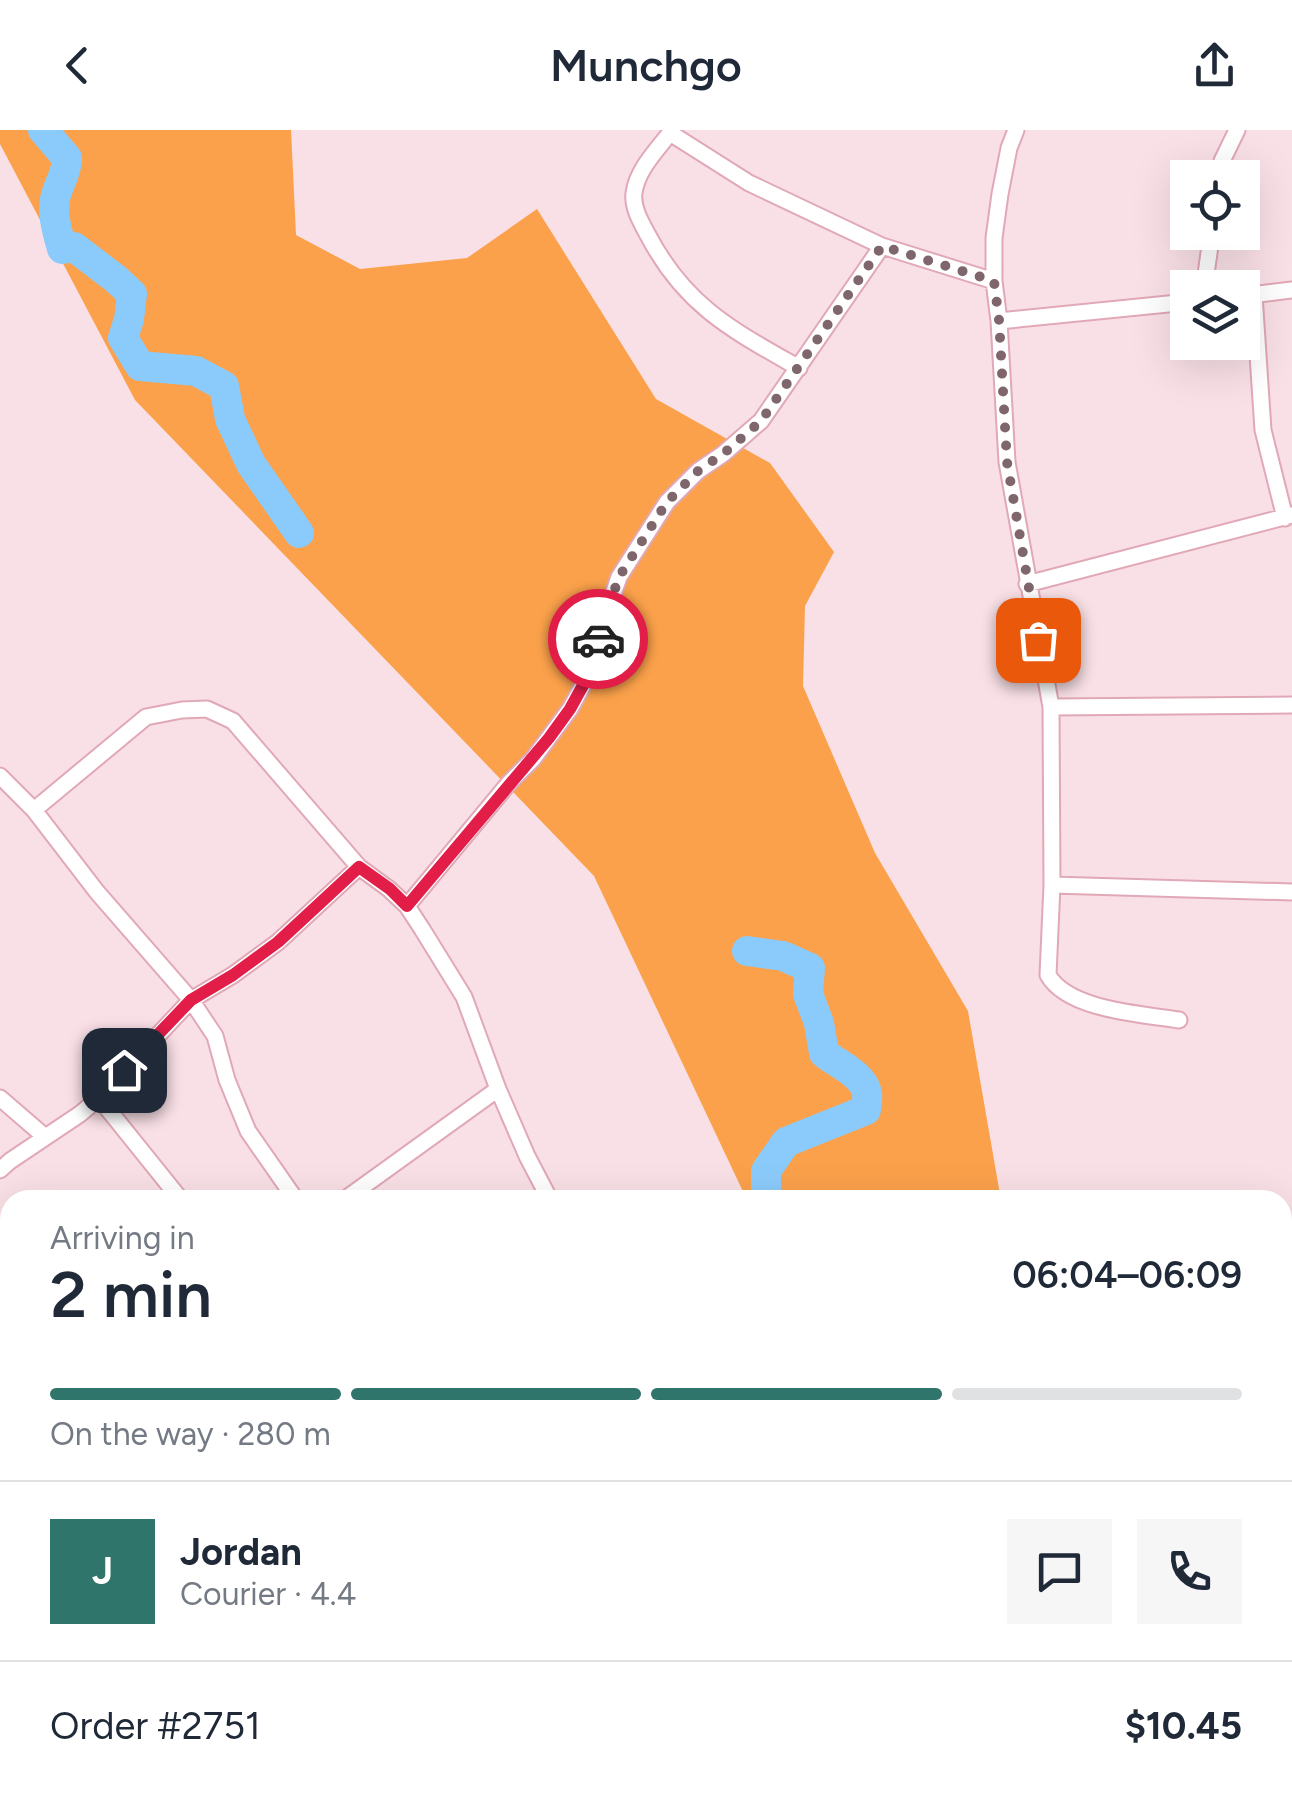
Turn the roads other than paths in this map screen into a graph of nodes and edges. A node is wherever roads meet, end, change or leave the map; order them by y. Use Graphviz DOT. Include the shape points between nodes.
graph roads {
  1 [pos="1016,130"];
  2 [pos="1238,130"];
  3 [pos="668,131"];
  4 [pos="1223,160"];
  5 [pos="882,246"];
  6 [pos="994,281"];
  7 [pos="1292,290"];
  8 [pos="1260,294"];
  9 [pos="1170,304"];
  10 [pos="999,320"];
  11 [pos="1255,360"];
  12 [pos="799,368"];
  13 [pos="1288,516"];
  14 [pos="1027,584"];
  15 [pos="1292,706"];
  16 [pos="1052,707"];
  17 [pos="0,776"];
  18 [pos="34,810"];
  19 [pos="359,867"];
  20 [pos="1052,886"];
  21 [pos="1292,892"];
  22 [pos="407,906"];
  23 [pos="191,1000"];
  24 [pos="1178,1020"];
  25 [pos="498,1089"];
  26 [pos="0,1098"];
  27 [pos="99,1098"];
  28 [pos="44,1136"];
  29 [pos="0,1170"];
  30 [pos="174,1190"];
  31 [pos="289,1190"];
  32 [pos="358,1190"];
  33 [pos="545,1190"];
  1 -- 6 [label="street" via="1000,194"];
  2 -- 4 [label="street"];
  3 -- 5 [label="street" via="748,182"];
  3 -- 12 [label="street" via="642,168 633,195 654,246 687,293 729,328"];
  5 -- 6 [label="street"];
  5 -- 12 [label="street"];
  6 -- 10 [label="street"];
  7 -- 8 [label="street"];
  9 -- 10 [label="street"];
  10 -- 14 [label="street" via="1007,462"];
  11 -- 13 [label="street" via="1263,430"];
  12 -- 22 [label="street" via="761,421 667,502 619,577 593,667 570,709"];
  13 -- 14 [label="street"];
  14 -- 16 [label="street"];
  15 -- 16 [label="street"];
  16 -- 20 [label="street"];
  17 -- 18 [label="street"];
  18 -- 19 [label="street" via="146,718 208,710 233,721"];
  18 -- 23 [label="street"];
  19 -- 22 [label="street"];
  19 -- 23 [label="street" via="278,942"];
  20 -- 21 [label="street"];
  20 -- 24 [label="street" via="1048,974 1054,986 1071,997"];
  22 -- 25 [label="street" via="464,997"];
  23 -- 27 [label="street"];
  23 -- 31 [label="street" via="215,1036 248,1131"];
  25 -- 32 [label="street"];
  25 -- 33 [label="street"];
  26 -- 28 [label="street"];
  27 -- 28 [label="street"];
  27 -- 30 [label="street"];
  28 -- 29 [label="street"];
}
